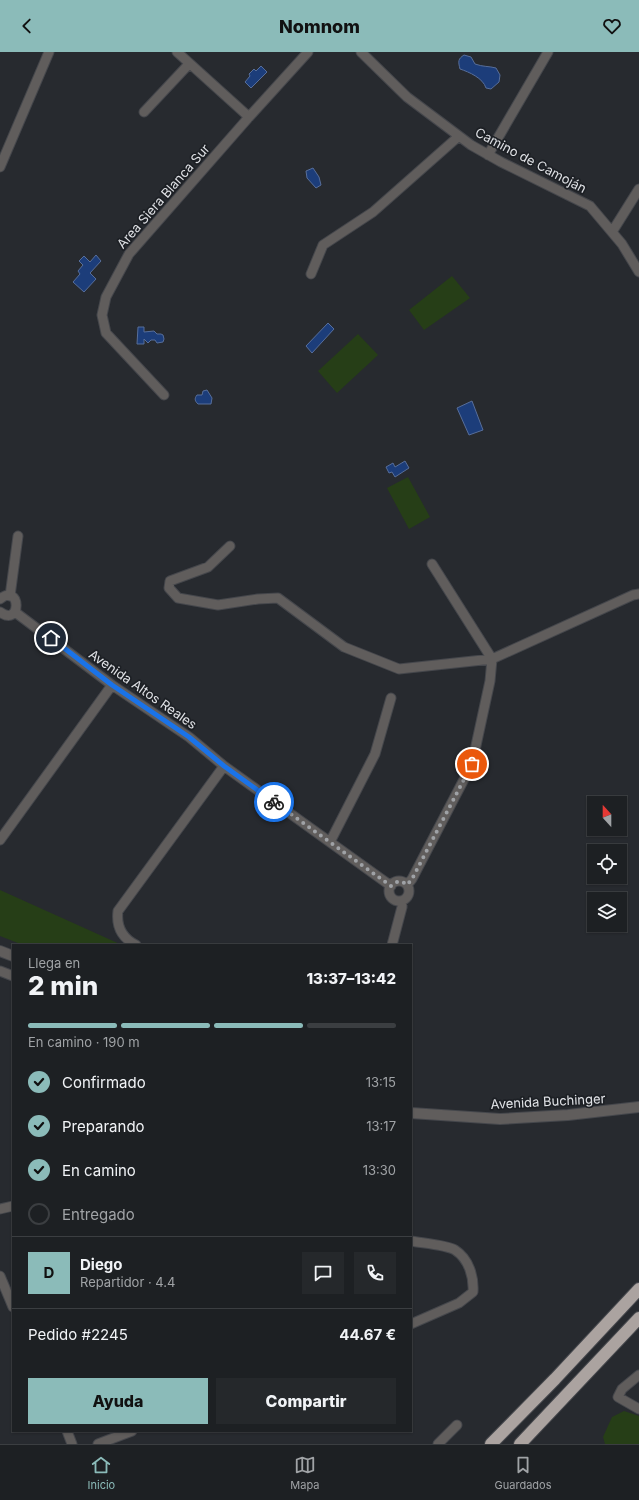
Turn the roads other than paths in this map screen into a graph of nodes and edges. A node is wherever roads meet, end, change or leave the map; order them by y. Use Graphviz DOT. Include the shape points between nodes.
graph roads {
  1 [pos="49,52"];
  2 [pos="177,52"];
  3 [pos="308,52"];
  4 [pos="361,52"];
  5 [pos="548,52"];
  6 [pos="189,64"];
  7 [pos="144,112"];
  8 [pos="250,116"];
  9 [pos="459,136"];
  10 [pos="488,155"];
  11 [pos="0,167"];
  12 [pos="639,189"];
  13 [pos="612,232"];
  14 [pos="639,272"];
  15 [pos="311,274"];
  16 [pos="164,395"];
  17 [pos="18,536"];
  18 [pos="230,546"];
  19 [pos="432,564"];
  20 [pos="639,594"];
  21 [pos="10,596"];
  22 [pos="0,598"];
  23 [pos="0,612"];
  24 [pos="15,612"];
  25 [pos="492,659"];
  26 [pos="112,685"];
  27 [pos="391,698"];
  28 [pos="224,766"];
  29 [pos="0,840"];
  30 [pos="330,842"];
  31 [pos="407,885"];
  32 [pos="391,886"];
  33 [pos="402,900"];
  34 [pos="134,944"];
  35 [pos="392,944"];
  36 [pos="0,951"];
  37 [pos="12,956"];
  38 [pos="0,971"];
  39 [pos="12,976"];
  40 [pos="639,1107"];
  41 [pos="412,1113"];
  42 [pos="12,1206"];
  43 [pos="0,1209"];
  44 [pos="412,1241"];
  45 [pos="0,1276"];
  46 [pos="639,1289"];
  47 [pos="12,1304"];
  48 [pos="639,1318"];
  49 [pos="412,1324"];
  50 [pos="639,1375"];
  51 [pos="639,1409"];
  52 [pos="457,1425"];
  53 [pos="67,1432"];
  54 [pos="129,1432"];
  55 [pos="72,1444"];
  56 [pos="98,1444"];
  57 [pos="438,1444"];
  58 [pos="491,1444"];
  59 [pos="520,1444"];
  1 -- 11 [label="street"];
  2 -- 6 [label="street"];
  3 -- 8 [label="street, Area Siera Blanca Sur"];
  4 -- 9 [label="street, Camino de Camoján" via="407,97"];
  5 -- 10 [label="street"];
  6 -- 7 [label="street"];
  6 -- 8 [label="street"];
  8 -- 16 [label="street, Area Siera Blanca Sur" via="129,254 106,297 102,315 106,333"];
  9 -- 10 [label="street, Camino de Camoján"];
  9 -- 15 [label="street" via="373,212 323,245"];
  10 -- 13 [label="street, Camino de Camoján" via="590,206"];
  12 -- 13 [label="street"];
  13 -- 14 [label="street, Camino de Camoján"];
  17 -- 21 [label="street"];
  18 -- 25 [label="street" via="208,567 170,581 169,588 178,598 218,605 278,598 344,647 399,670"];
  19 -- 25 [label="street"];
  20 -- 25 [label="street"];
  21 -- 22 [label="street"];
  21 -- 24 [label="street" via="17,603"];
  23 -- 24 [label="street" via="6,615"];
  24 -- 26 [label="street, Avenida Altos Reales"];
  25 -- 31 [label="street" via="490,681 472,764"];
  26 -- 28 [label="street, Avenida Altos Reales" via="189,737"];
  26 -- 29 [label="street"];
  27 -- 30 [label="street" via="375,754"];
  28 -- 30 [label="street, Avenida Altos Reales"];
  28 -- 34 [label="street" via="118,911 121,933"];
  30 -- 32 [label="street, Avenida Altos Reales"];
  31 -- 32 [label="street" via="397,882"];
  31 -- 33 [label="street" via="409,892"];
  32 -- 33 [label="street" via="392,897 395,900"];
  33 -- 35 [label="street"];
  36 -- 37 [label="street"];
  38 -- 39 [label="street"];
  40 -- 41 [label="street, Avenida Buchinger" via="500,1119"];
  42 -- 43 [label="street"];
  44 -- 49 [label="street" via="454,1250 467,1263 474,1281 473,1292 459,1303"];
  45 -- 47 [label="street"];
  46 -- 58 [label="highway"];
  48 -- 59 [label="highway"];
  50 -- 51 [label="street" via="622,1389 618,1397"];
  52 -- 57 [label="street"];
  53 -- 55 [label="street"];
  54 -- 56 [label="street"];
}
